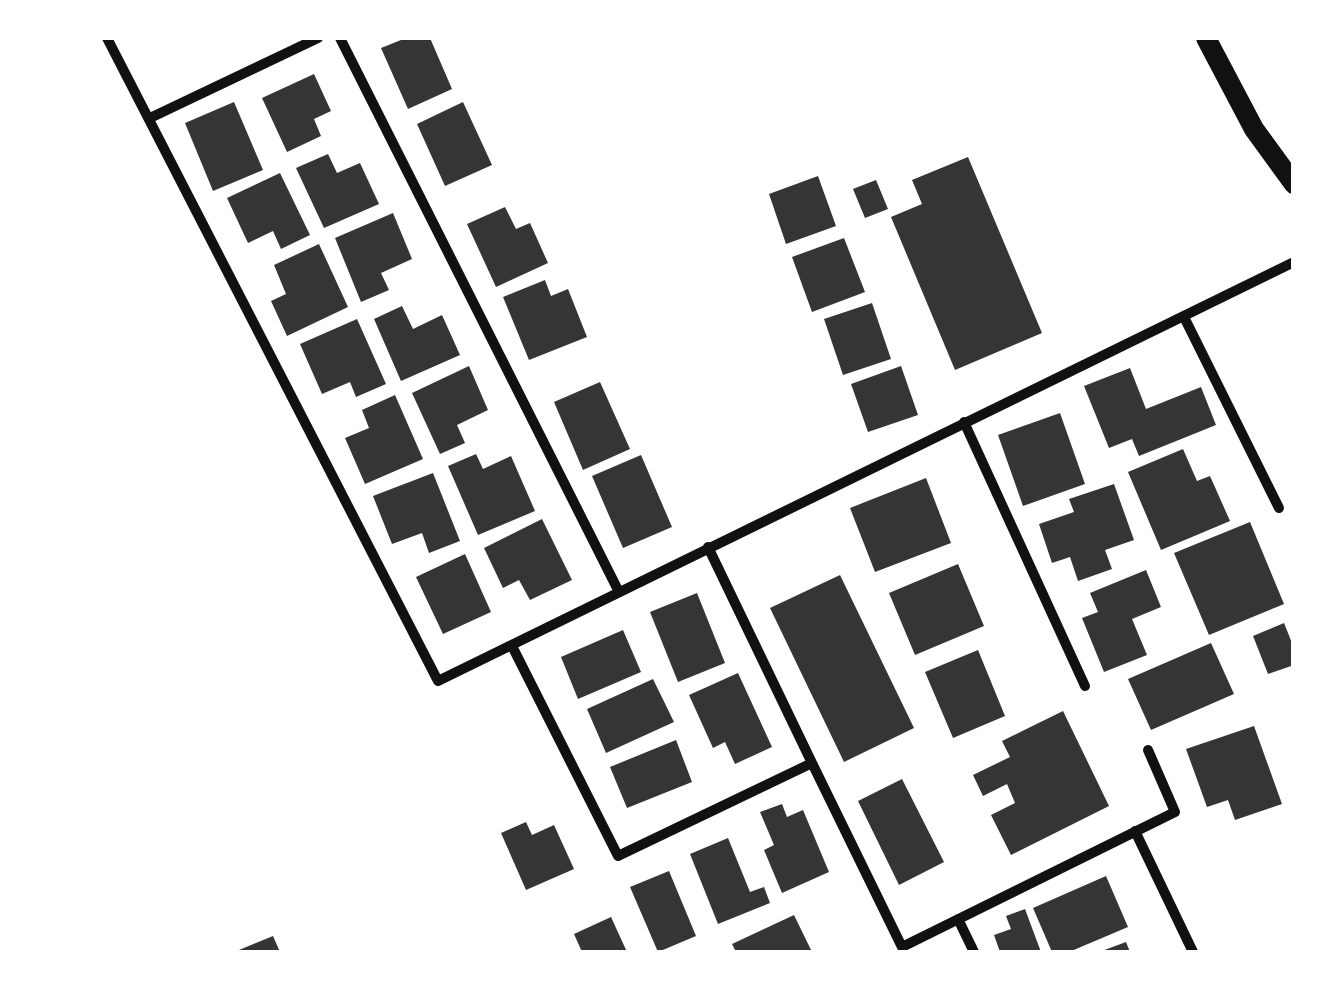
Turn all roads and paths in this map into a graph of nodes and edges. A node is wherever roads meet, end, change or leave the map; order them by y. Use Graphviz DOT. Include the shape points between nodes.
graph roads {
  1 [pos="106,38"];
  2 [pos="318,38"];
  3 [pos="340,38"];
  4 [pos="1206,38"];
  5 [pos="150,118"];
  6 [pos="1294,184"];
  7 [pos="1294,262"];
  8 [pos="1184,317"];
  9 [pos="964,422"];
  10 [pos="1279,508"];
  11 [pos="708,547"];
  12 [pos="619,592"];
  13 [pos="512,646"];
  14 [pos="1086,686"];
  15 [pos="1148,750"];
  16 [pos="812,763"];
  17 [pos="1136,831"];
  18 [pos="958,920"];
  19 [pos="902,947"];
  20 [pos="890,952"];
  21 [pos="974,952"];
  22 [pos="1193,952"];
  1 -- 5 [label="street"];
  2 -- 5 [label="street"];
  3 -- 12 [label="street"];
  4 -- 6 [label="main road" via="1254,130"];
  5 -- 13 [label="street" via="438,682"];
  7 -- 8 [label="street"];
  8 -- 9 [label="street"];
  8 -- 10 [label="street"];
  9 -- 11 [label="street"];
  9 -- 14 [label="street"];
  11 -- 12 [label="street"];
  11 -- 16 [label="street"];
  12 -- 13 [label="street"];
  13 -- 16 [label="street" via="618,856"];
  15 -- 17 [label="street" via="1175,812"];
  16 -- 19 [label="street"];
  17 -- 18 [label="street"];
  17 -- 22 [label="street"];
  18 -- 19 [label="street"];
  18 -- 21 [label="street"];
  19 -- 20 [label="street"];
}
